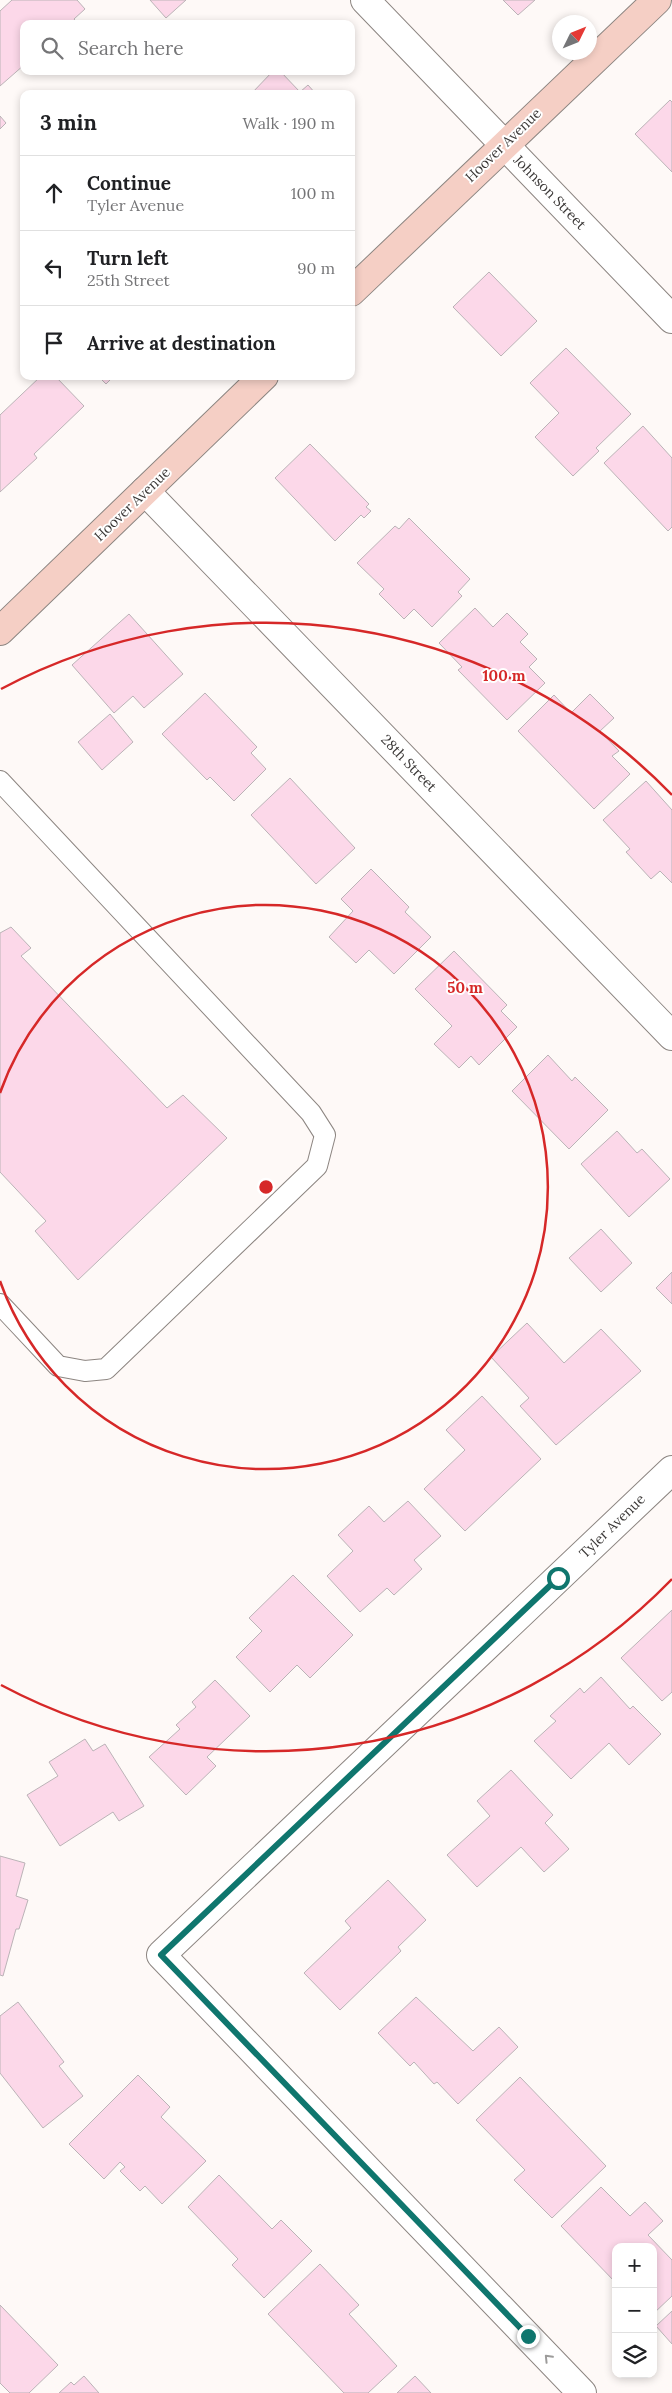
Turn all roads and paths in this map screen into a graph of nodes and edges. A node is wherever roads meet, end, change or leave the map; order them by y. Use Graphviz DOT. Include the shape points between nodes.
graph roads {
  1 [pos="365,0"];
  2 [pos="657,0"];
  3 [pos="504,144"];
  4 [pos="355,288"];
  5 [pos="672,319"];
  6 [pos="260,380"];
  7 [pos="145,491"];
  8 [pos="0,631"];
  9 [pos="0,781"];
  10 [pos="672,1036"];
  11 [pos="0,1304"];
  12 [pos="672,1470"];
  13 [pos="582,2393"];
  1 -- 3 [label="street, Johnson Street"];
  2 -- 3 [label="street, Hoover Avenue"];
  3 -- 4 [label="street, Hoover Avenue"];
  3 -- 5 [label="street, Johnson Street"];
  6 -- 7 [label="street, Hoover Avenue"];
  7 -- 8 [label="street, Hoover Avenue"];
  7 -- 10 [label="street, 28th Street"];
  9 -- 11 [label="lane" via="310,1112 325,1135 317,1166 106,1369 85,1371 58,1366"];
  13 -- 12 [label="street, Tyler Avenue, one-way" via="161,1955"];
}
